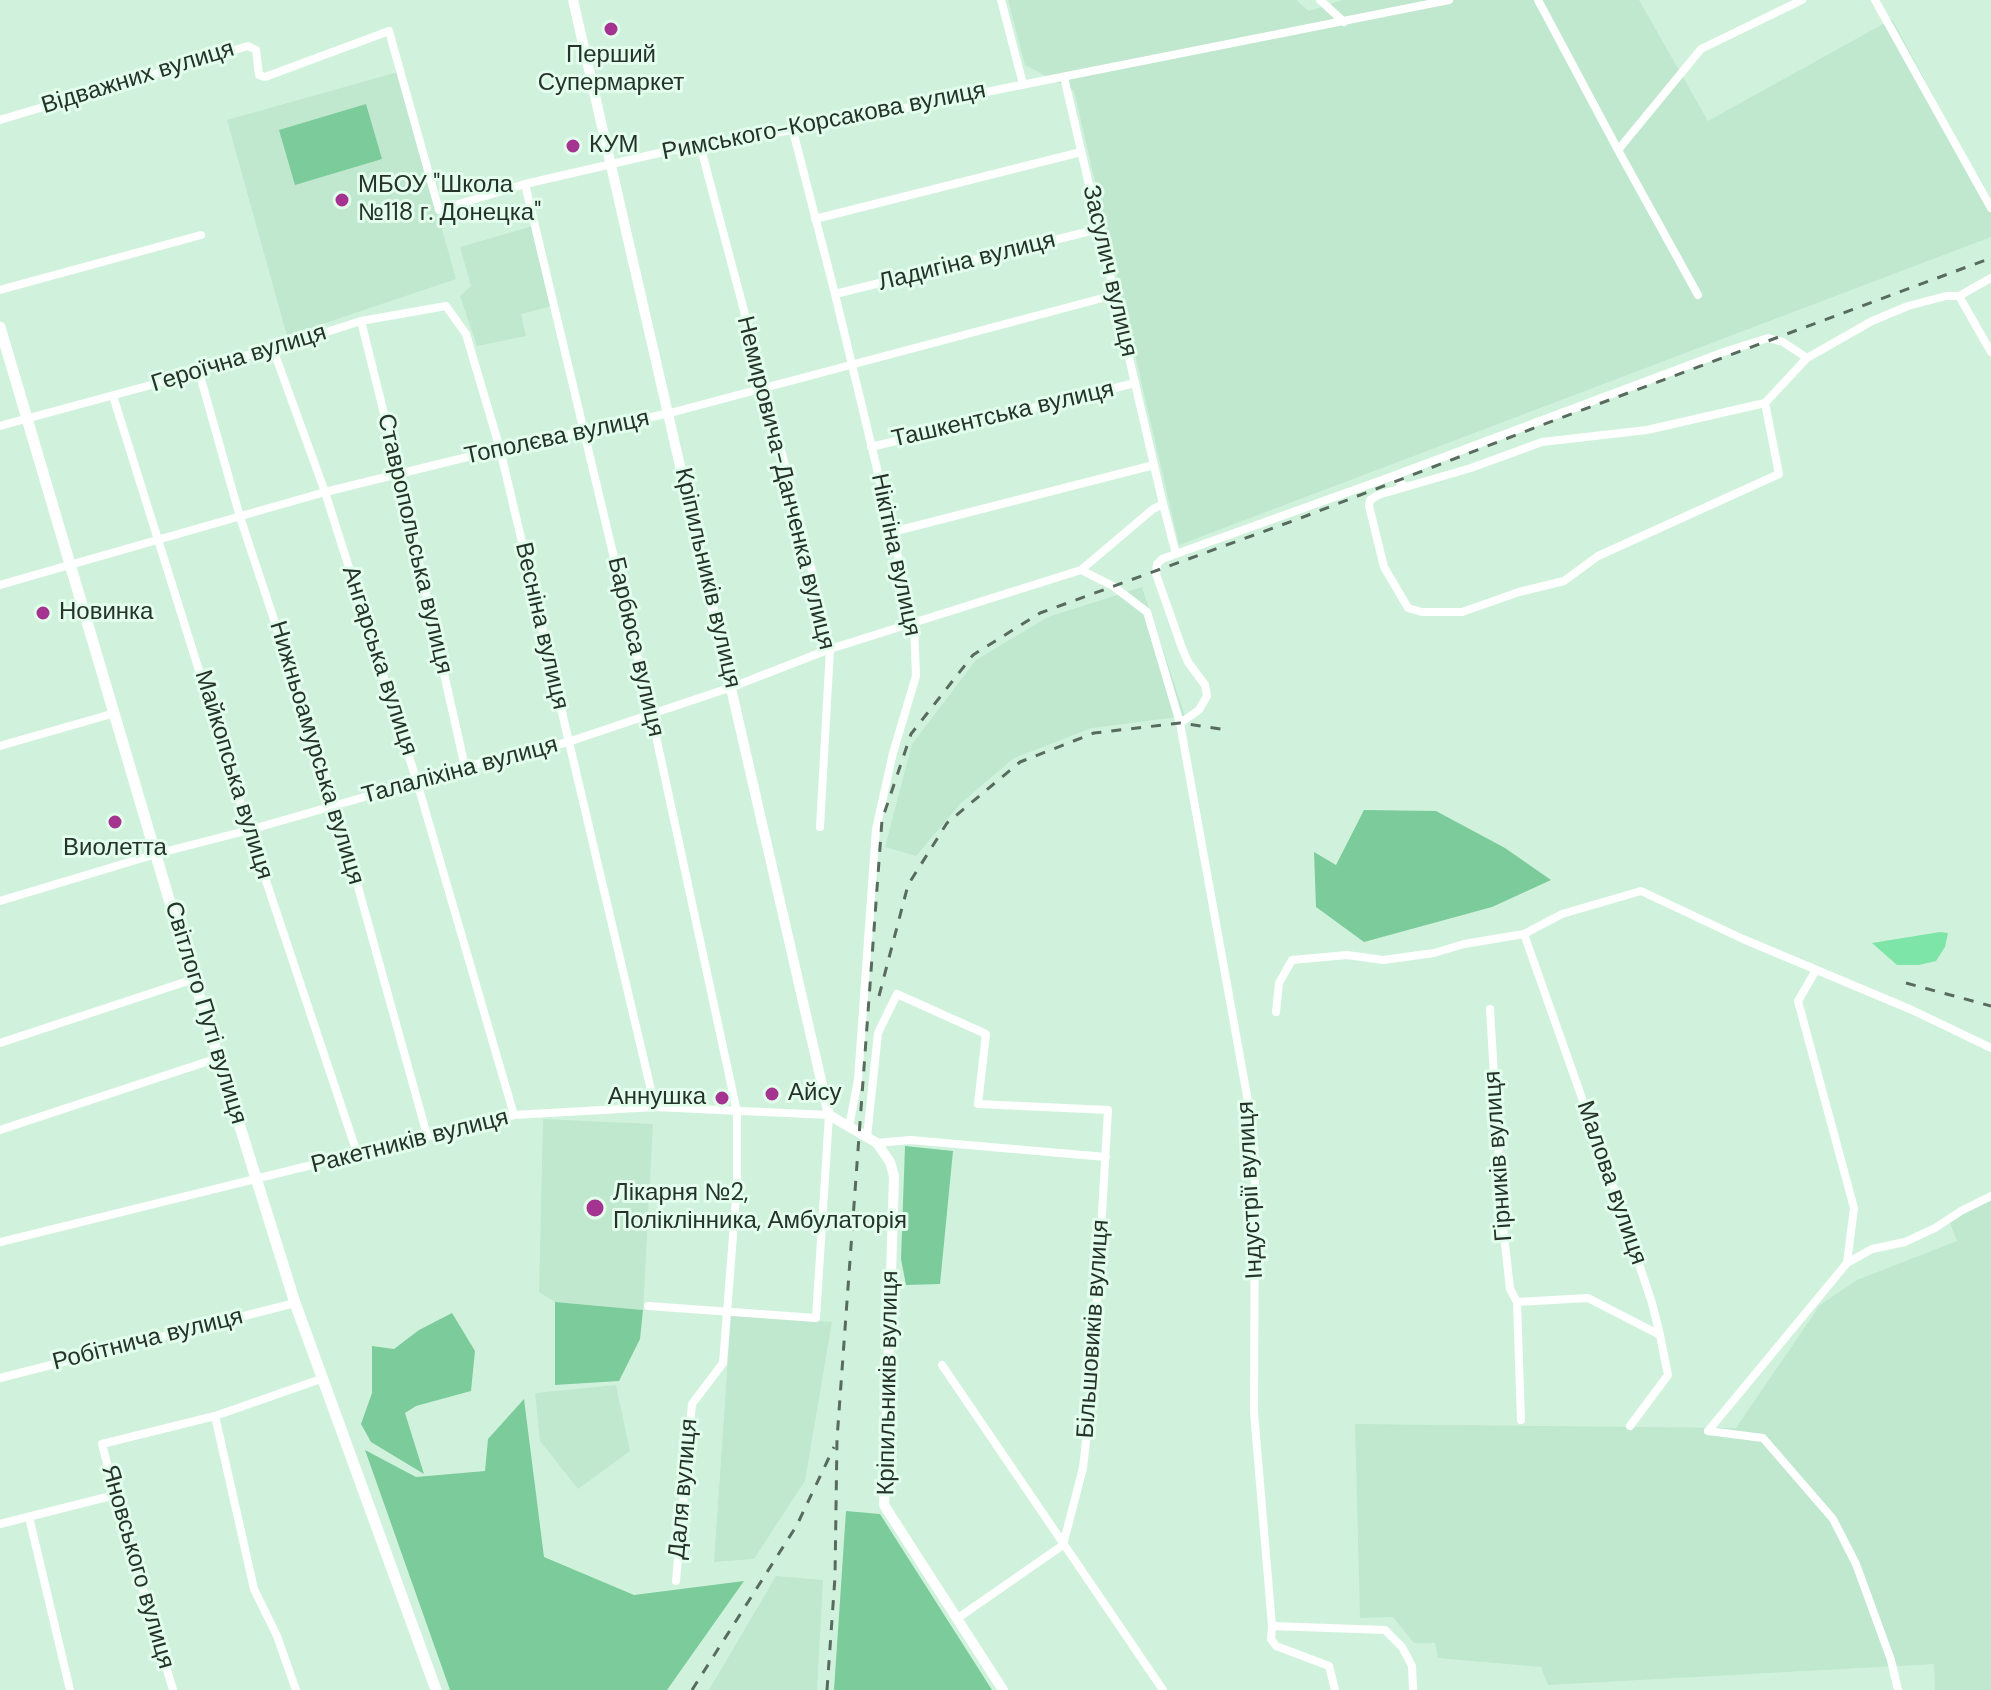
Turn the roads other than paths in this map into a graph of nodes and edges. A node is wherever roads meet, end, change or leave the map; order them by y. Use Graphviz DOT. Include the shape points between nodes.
graph roads {
  1 [pos="573,0"];
  2 [pos="1001,0"];
  3 [pos="1320,0"];
  4 [pos="1449,0"];
  5 [pos="1538,0"];
  6 [pos="1802,0"];
  7 [pos="1875,0"];
  8 [pos="1344,22"];
  9 [pos="1064,77"];
  10 [pos="1023,84"];
  11 [pos="0,120"];
  12 [pos="793,131"];
  13 [pos="700,145"];
  14 [pos="1618,150"];
  15 [pos="1081,152"];
  16 [pos="610,164"];
  17 [pos="525,184"];
  18 [pos="1991,208"];
  19 [pos="439,210"];
  20 [pos="815,219"];
  21 [pos="1099,229"];
  22 [pos="201,235"];
  23 [pos="1991,278"];
  24 [pos="0,290"];
  25 [pos="835,294"];
  26 [pos="1114,295"];
  27 [pos="1698,295"];
  28 [pos="1959,296"];
  29 [pos="361,321"];
  30 [pos="0,327"];
  31 [pos="466,334"];
  32 [pos="273,349"];
  33 [pos="1991,352"];
  34 [pos="1807,358"];
  35 [pos="851,366"];
  36 [pos="199,372"];
  37 [pos="1135,383"];
  38 [pos="763,389"];
  39 [pos="113,396"];
  40 [pos="1765,403"];
  41 [pos="670,413"];
  42 [pos="28,418"];
  43 [pos="0,426"];
  44 [pos="585,431"];
  45 [pos="871,447"];
  46 [pos="500,449"];
  47 [pos="1154,465"];
  48 [pos="399,474"];
  49 [pos="1393,476"];
  50 [pos="1405,487"];
  51 [pos="325,492"];
  52 [pos="1163,504"];
  53 [pos="240,517"];
  54 [pos="892,532"];
  55 [pos="161,541"];
  56 [pos="1176,554"];
  57 [pos="72,564"];
  58 [pos="1081,570"];
  59 [pos="0,585"];
  60 [pos="914,623"];
  61 [pos="830,649"];
  62 [pos="732,687"];
  63 [pos="115,713"];
  64 [pos="651,713"];
  65 [pos="1180,723"];
  66 [pos="568,742"];
  67 [pos="0,746"];
  68 [pos="465,767"];
  69 [pos="417,782"];
  70 [pos="335,804"];
  71 [pos="820,827"];
  72 [pos="249,830"];
  73 [pos="156,854"];
  74 [pos="0,901"];
  75 [pos="1524,934"];
  76 [pos="1816,970"];
  77 [pos="194,979"];
  78 [pos="1490,1009"];
  79 [pos="1276,1012"];
  80 [pos="0,1043"];
  81 [pos="1991,1048"];
  82 [pos="218,1058"];
  83 [pos="655,1107"];
  84 [pos="737,1112"];
  85 [pos="514,1115"];
  86 [pos="829,1115"];
  87 [pos="849,1127"];
  88 [pos="0,1130"];
  89 [pos="427,1135"];
  90 [pos="872,1140"];
  91 [pos="357,1153"];
  92 [pos="1106,1157"];
  93 [pos="257,1180"];
  94 [pos="1991,1196"];
  95 [pos="0,1242"];
  96 [pos="1847,1263"];
  97 [pos="1517,1302"];
  98 [pos="295,1303"];
  99 [pos="648,1306"];
  100 [pos="728,1312"];
  101 [pos="1660,1335"];
  102 [pos="942,1365"];
  103 [pos="0,1378"];
  104 [pos="321,1379"];
  105 [pos="215,1416"];
  106 [pos="1521,1420"];
  107 [pos="1630,1426"];
  108 [pos="115,1495"];
  109 [pos="29,1517"];
  110 [pos="0,1524"];
  111 [pos="1063,1545"];
  112 [pos="676,1581"];
  113 [pos="958,1618"];
  114 [pos="1272,1626"];
  115 [pos="70,1690"];
  116 [pos="173,1690"];
  117 [pos="296,1690"];
  118 [pos="436,1690"];
  119 [pos="1003,1690"];
  120 [pos="1163,1690"];
  121 [pos="1335,1690"];
  122 [pos="1413,1690"];
  123 [pos="1898,1690"];
  1 -- 16 [label="street, Кріпильників вулиця"];
  2 -- 10 [label="street"];
  3 -- 8 [label="street"];
  4 -- 8 [label="street, Римського-Корсакова вулиця"];
  5 -- 14 [label="street"];
  6 -- 14 [label="street" via="1701,49"];
  7 -- 18 [label="street"];
  8 -- 9 [label="street, Римського-Корсакова вулиця"];
  9 -- 10 [label="street, Римського-Корсакова вулиця"];
  9 -- 15 [label="street, Засулич вулиця"];
  10 -- 12 [label="street, Римського-Корсакова вулиця"];
  11 -- 19 [label="street, Відважних вулиця" via="248,46 256,50 259,75 265,77 389,31"];
  12 -- 13 [label="street, Римського-Корсакова вулиця"];
  12 -- 20 [label="street, Нікітіна вулиця"];
  13 -- 16 [label="street, Римського-Корсакова вулиця"];
  13 -- 38 [label="street, Немировича-Данченка вулиця"];
  14 -- 27 [label="street"];
  15 -- 20 [label="street"];
  15 -- 21 [label="street, Засулич вулиця"];
  16 -- 17 [label="street, Римського-Корсакова вулиця"];
  16 -- 41 [label="street, Кріпильників вулиця"];
  17 -- 19 [label="street, Римського-Корсакова вулиця"];
  17 -- 44 [label="street, Барбюса вулиця"];
  20 -- 25 [label="street, Нікітіна вулиця"];
  21 -- 25 [label="street, Ладигіна вулиця"];
  21 -- 26 [label="street, Засулич вулиця"];
  22 -- 24 [label="street"];
  23 -- 28 [label="street"];
  25 -- 35 [label="street, Нікітіна вулиця"];
  26 -- 35 [label="street, Тополєва вулиця"];
  26 -- 37 [label="street, Засулич вулиця"];
  28 -- 33 [label="street"];
  28 -- 34 [label="street" via="1908,306"];
  29 -- 31 [label="street, Героїчна вулиця" via="446,306"];
  29 -- 32 [label="street, Героїчна вулиця"];
  29 -- 48 [label="street, Ставропольська вулиця"];
  30 -- 42 [label="main road, Світлого Путі вулиця"];
  31 -- 46 [label="street, Весніна вулиця"];
  32 -- 36 [label="street, Героїчна вулиця"];
  32 -- 51 [label="street, Ангарська вулиця"];
  34 -- 40 [label="street"];
  34 -- 49 [label="street" via="1768,338"];
  35 -- 38 [label="street, Тополєва вулиця"];
  35 -- 45 [label="street, Нікітіна вулиця"];
  36 -- 39 [label="street, Героїчна вулиця"];
  36 -- 53 [label="street, Нижньоамурська вулиця"];
  37 -- 45 [label="street, Ташкентська вулиця"];
  37 -- 47 [label="street, Засулич вулиця"];
  38 -- 41 [label="street, Тополєва вулиця"];
  38 -- 61 [label="street, Немировича-Данченка вулиця"];
  39 -- 42 [label="street, Героїчна вулиця"];
  39 -- 55 [label="street, Майкопська вулиця"];
  40 -- 50 [label="street" via="1647,430 1542,442"];
  40 -- 50 [label="street" via="1779,474 1598,556 1564,581 1462,612 1408,608 1384,567 1370,500"];
  41 -- 44 [label="street, Тополєва вулиця"];
  41 -- 62 [label="street, Кріпильників вулиця"];
  42 -- 43 [label="street, Героїчна вулиця"];
  42 -- 57 [label="main road, Світлого Путі вулиця"];
  44 -- 46 [label="street, Тополєва вулиця"];
  44 -- 64 [label="street, Барбюса вулиця"];
  45 -- 54 [label="street, Нікітіна вулиця"];
  46 -- 48 [label="street, Тополєва вулиця"];
  46 -- 66 [label="street, Весніна вулиця"];
  47 -- 52 [label="street, Засулич вулиця"];
  47 -- 54 [label="street"];
  48 -- 51 [label="street, Тополєва вулиця"];
  48 -- 68 [label="street, Ставропольська вулиця"];
  49 -- 50 [label="street"];
  49 -- 56 [label="street"];
  51 -- 53 [label="street, Тополєва вулиця"];
  51 -- 69 [label="street, Ангарська вулиця"];
  52 -- 56 [label="street, Засулич вулиця"];
  52 -- 58 [label="street"];
  53 -- 55 [label="street, Тополєва вулиця"];
  53 -- 70 [label="street, Нижньоамурська вулиця"];
  54 -- 60 [label="street, Нікітіна вулиця"];
  55 -- 57 [label="street, Тополєва вулиця"];
  55 -- 72 [label="street, Майкопська вулиця"];
  56 -- 65 [label="street" via="1162,559 1156,574 1182,648 1207,696 1199,710"];
  57 -- 59 [label="street, Тополєва вулиця"];
  57 -- 63 [label="main road, Світлого Путі вулиця"];
  58 -- 60 [label="street, Талаліхіна вулиця"];
  58 -- 65 [label="street, Індустрії вулиця" via="1147,612"];
  60 -- 61 [label="street, Талаліхіна вулиця"];
  60 -- 87 [label="street, Нікітіна вулиця" via="916,676 876,829 858,1080"];
  61 -- 62 [label="street, Талаліхіна вулиця"];
  61 -- 71 [label="street, Немировича-Данченка вулиця"];
  62 -- 64 [label="street, Талаліхіна вулиця"];
  62 -- 86 [label="street, Кріпильників вулиця"];
  63 -- 67 [label="street"];
  63 -- 73 [label="main road, Світлого Путі вулиця"];
  64 -- 66 [label="street, Талаліхіна вулиця"];
  64 -- 84 [label="street, Барбюса вулиця"];
  65 -- 114 [label="street, Індустрії вулиця" via="1255,1155 1254,1412"];
  66 -- 68 [label="street, Талаліхіна вулиця"];
  66 -- 83 [label="street, Весніна вулиця"];
  68 -- 69 [label="street, Талаліхіна вулиця"];
  69 -- 70 [label="street, Талаліхіна вулиця"];
  69 -- 85 [label="street, Ангарська вулиця"];
  70 -- 72 [label="street, Талаліхіна вулиця"];
  70 -- 89 [label="street, Нижньоамурська вулиця"];
  72 -- 73 [label="street, Талаліхіна вулиця"];
  72 -- 91 [label="street, Майкопська вулиця"];
  73 -- 74 [label="street, Талаліхіна вулиця"];
  73 -- 77 [label="main road, Світлого Путі вулиця"];
  75 -- 76 [label="street" via="1562,914 1641,891"];
  75 -- 79 [label="street" via="1383,960 1347,955 1292,960 1279,983"];
  75 -- 101 [label="street, Малова вулиця"];
  76 -- 81 [label="street"];
  76 -- 96 [label="street" via="1798,1001 1854,1208"];
  77 -- 80 [label="street"];
  77 -- 82 [label="main road, Світлого Путі вулиця"];
  78 -- 97 [label="street, Гірників вулиця" via="1503,1226 1510,1289"];
  82 -- 88 [label="street"];
  82 -- 93 [label="main road, Світлого Путі вулиця"];
  83 -- 84 [label="street, Ракетників вулиця"];
  83 -- 85 [label="street, Ракетників вулиця"];
  84 -- 86 [label="street, Ракетників вулиця"];
  84 -- 100 [label="street, Даля вулиця"];
  85 -- 89 [label="street, Ракетників вулиця"];
  86 -- 87 [label="street"];
  86 -- 100 [label="street" via="816,1318"];
  87 -- 90 [label="street"];
  89 -- 91 [label="street, Ракетників вулиця"];
  90 -- 92 [label="street"];
  90 -- 92 [label="street, Більшовиків вулиця" via="878,1033 897,994 986,1034 978,1104 1108,1110"];
  90 -- 113 [label="street, Кріпильників вулиця" via="894,1176 884,1505"];
  91 -- 93 [label="street, Ракетників вулиця"];
  92 -- 111 [label="street, Більшовиків вулиця" via="1091,1400 1083,1468"];
  93 -- 95 [label="street, Ракетників вулиця"];
  93 -- 98 [label="main road, Світлого Путі вулиця"];
  94 -- 96 [label="street" via="1905,1242 1872,1249"];
  96 -- 123 [label="street" via="1708,1431 1763,1438 1833,1519 1856,1564"];
  97 -- 101 [label="street" via="1588,1298"];
  97 -- 106 [label="street, Гірників вулиця"];
  98 -- 103 [label="street, Робітнича вулиця"];
  98 -- 104 [label="main road, Світлого Путі вулиця"];
  99 -- 100 [label="street"];
  100 -- 112 [label="street, Даля вулиця" via="723,1363 692,1404"];
  101 -- 107 [label="street, Малова вулиця" via="1668,1375"];
  102 -- 111 [label="street"];
  104 -- 105 [label="street"];
  104 -- 118 [label="main road, Світлого Путі вулиця"];
  105 -- 108 [label="street, Яновського вулиця" via="102,1444"];
  105 -- 117 [label="street" via="254,1589"];
  108 -- 109 [label="street"];
  108 -- 116 [label="street, Яновського вулиця"];
  109 -- 110 [label="street"];
  109 -- 115 [label="street"];
  111 -- 113 [label="street"];
  111 -- 120 [label="street"];
  113 -- 119 [label="street, Кріпильників вулиця"];
  114 -- 121 [label="street" via="1276,1646 1329,1666"];
  114 -- 122 [label="street" via="1385,1630 1412,1666"];
}
